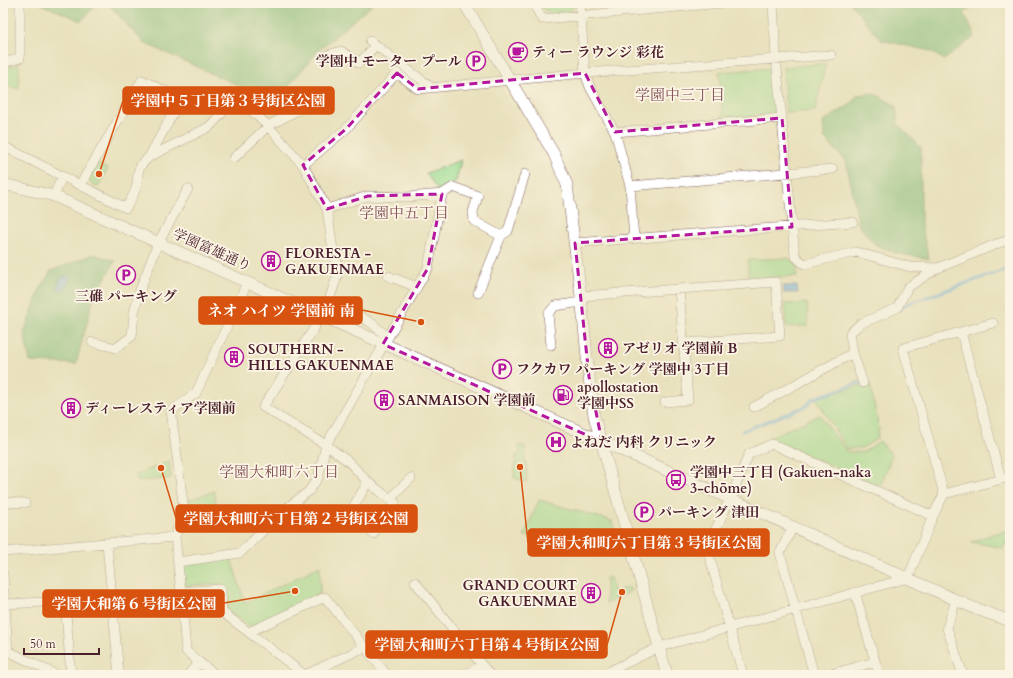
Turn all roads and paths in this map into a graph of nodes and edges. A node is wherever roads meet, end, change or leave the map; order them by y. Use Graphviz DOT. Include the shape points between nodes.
graph roads {
  1 [pos="20,3"];
  2 [pos="464,3"];
  3 [pos="533,3"];
  4 [pos="580,3"];
  5 [pos="723,3"];
  6 [pos="773,3"];
  7 [pos="581,15"];
  8 [pos="328,55"];
  9 [pos="831,55"];
  10 [pos="776,58"];
  11 [pos="3,63"];
  12 [pos="586,73"];
  13 [pos="509,80"];
  14 [pos="431,87"];
  15 [pos="296,111"];
  16 [pos="782,118"];
  17 [pos="268,126"];
  18 [pos="615,132"];
  19 [pos="3,146"];
  20 [pos="149,157"];
  21 [pos="234,158"];
  22 [pos="303,165"];
  23 [pos="833,169"];
  24 [pos="787,172"];
  25 [pos="525,174"];
  26 [pos="62,176"];
  27 [pos="3,184"];
  28 [pos="80,185"];
  29 [pos="630,186"];
  30 [pos="188,189"];
  31 [pos="442,194"];
  32 [pos="54,196"];
  33 [pos="327,209"];
  34 [pos="853,222"];
  35 [pos="792,227"];
  36 [pos="501,236"];
  37 [pos="634,239"];
  38 [pos="1010,240"];
  39 [pos="158,243"];
  40 [pos="575,244"];
  41 [pos="938,268"];
  42 [pos="388,276"];
  43 [pos="247,283"];
  44 [pos="417,287"];
  45 [pos="679,290"];
  46 [pos="478,293"];
  47 [pos="581,299"];
  48 [pos="993,323"];
  49 [pos="315,326"];
  50 [pos="961,332"];
  51 [pos="386,341"];
  52 [pos="92,342"];
  53 [pos="684,343"];
  54 [pos="551,344"];
  55 [pos="853,353"];
  56 [pos="863,383"];
  57 [pos="665,402"];
  58 [pos="754,407"];
  59 [pos="602,442"];
  60 [pos="326,445"];
  61 [pos="411,478"];
  62 [pos="1006,478"];
  63 [pos="368,482"];
  64 [pos="944,494"];
  65 [pos="390,499"];
  66 [pos="730,499"];
  67 [pos="3,502"];
  68 [pos="25,503"];
  69 [pos="933,516"];
  70 [pos="345,521"];
  71 [pos="793,526"];
  72 [pos="373,534"];
  73 [pos="175,537"];
  74 [pos="107,543"];
  75 [pos="3,552"];
  76 [pos="178,562"];
  77 [pos="3,574"];
  78 [pos="908,578"];
  79 [pos="415,582"];
  80 [pos="181,592"];
  81 [pos="855,592"];
  82 [pos="956,600"];
  83 [pos="5,604"];
  84 [pos="795,609"];
  85 [pos="1010,621"];
  86 [pos="729,627"];
  87 [pos="250,632"];
  88 [pos="365,647"];
  89 [pos="659,647"];
  90 [pos="199,662"];
  91 [pos="875,662"];
  92 [pos="483,666"];
  93 [pos="57,675"];
  94 [pos="71,675"];
  95 [pos="119,675"];
  96 [pos="188,675"];
  97 [pos="216,675"];
  98 [pos="305,675"];
  99 [pos="387,675"];
  100 [pos="462,675"];
  101 [pos="490,675"];
  102 [pos="602,675"];
  103 [pos="667,675"];
  104 [pos="743,675"];
  105 [pos="814,675"];
  106 [pos="827,675"];
  107 [pos="879,675"];
  108 [pos="963,675"];
  1 -- 11 [label="street" via="20,58"];
  2 -- 13 [label="street"];
  3 -- 7 [label="street" via="542,19"];
  4 -- 7 [label="street"];
  5 -- 7 [label="street"];
  6 -- 10 [label="street"];
  7 -- 12 [label="street"];
  8 -- 14 [label="street" via="341,51 359,63 373,43"];
  9 -- 10 [label="street"];
  10 -- 12 [label="street"];
  10 -- 16 [label="street"];
  12 -- 13 [label="street"];
  12 -- 18 [label="street" via="590,87"];
  13 -- 14 [label="street"];
  13 -- 40 [label="street" via="554,154 568,185"];
  14 -- 22 [label="street" via="418,88 397,73 346,129"];
  15 -- 17 [label="street"];
  16 -- 18 [label="street"];
  16 -- 24 [label="street"];
  17 -- 20 [label="street" via="237,97 209,127"];
  17 -- 21 [label="street"];
  17 -- 22 [label="street"];
  18 -- 29 [label="street"];
  19 -- 26 [label="street"];
  20 -- 28 [label="street" via="141,164 136,189 126,208"];
  20 -- 28 [label="street" via="181,99 142,80"];
  22 -- 33 [label="street"];
  23 -- 24 [label="street"];
  24 -- 29 [label="street"];
  24 -- 35 [label="street"];
  25 -- 36 [label="street" via="508,231"];
  26 -- 28 [label="street"];
  26 -- 32 [label="street"];
  27 -- 32 [label="street, 学園富雄通り"];
  29 -- 37 [label="street"];
  30 -- 39 [label="street"];
  31 -- 33 [label="street" via="368,196"];
  31 -- 36 [label="street" via="453,187 478,196 473,212 474,221"];
  31 -- 44 [label="street" via="428,268"];
  32 -- 39 [label="street, 学園富雄通り"];
  33 -- 51 [label="street" via="339,271 329,300 370,322"];
  34 -- 35 [label="street"];
  35 -- 37 [label="street"];
  35 -- 41 [label="street" via="795,256 804,264 856,252 910,268"];
  36 -- 46 [label="street"];
  37 -- 40 [label="street"];
  38 -- 41 [label="street"];
  39 -- 43 [label="street, 学園富雄通り"];
  39 -- 52 [label="street" via="140,290 132,336 116,348"];
  40 -- 47 [label="street"];
  41 -- 55 [label="street" via="908,287 897,308 860,324 850,333"];
  42 -- 44 [label="street"];
  43 -- 51 [label="street, 学園富雄通り"];
  43 -- 73 [label="street" via="196,393 171,411 186,526 178,528"];
  44 -- 51 [label="street"];
  45 -- 47 [label="street"];
  45 -- 53 [label="street"];
  45 -- 53 [label="street" via="776,282 780,336"];
  47 -- 54 [label="street" via="555,306 548,314"];
  47 -- 59 [label="street" via="593,409"];
  48 -- 50 [label="street"];
  49 -- 60 [label="street" via="263,407"];
  50 -- 62 [label="street"];
  50 -- 64 [label="street" via="903,348"];
  51 -- 59 [label="street, 学園富雄通り"];
  51 -- 60 [label="street"];
  53 -- 57 [label="street" via="688,400"];
  55 -- 56 [label="street"];
  55 -- 58 [label="street"];
  59 -- 66 [label="street, 学園富雄通り"];
  59 -- 89 [label="street"];
  60 -- 63 [label="street" via="350,462"];
  60 -- 76 [label="street" via="318,478 309,491 283,511 240,553"];
  61 -- 65 [label="street"];
  62 -- 64 [label="street"];
  63 -- 65 [label="street"];
  63 -- 70 [label="street"];
  64 -- 69 [label="street"];
  65 -- 72 [label="street" via="395,504"];
  66 -- 69 [label="street" via="749,454 772,444"];
  66 -- 71 [label="street, 学園富雄通り"];
  66 -- 86 [label="street" via="707,548"];
  67 -- 68 [label="street"];
  69 -- 78 [label="street"];
  71 -- 78 [label="street, 学園富雄通り"];
  71 -- 84 [label="street" via="780,553"];
  73 -- 74 [label="street"];
  73 -- 76 [label="street"];
  74 -- 75 [label="street"];
  74 -- 95 [label="street"];
  76 -- 80 [label="street"];
  77 -- 83 [label="street"];
  78 -- 81 [label="street"];
  78 -- 82 [label="street, 学園富雄通り"];
  79 -- 92 [label="street"];
  80 -- 87 [label="street" via="220,589 222,612"];
  80 -- 90 [label="street" via="186,651"];
  81 -- 84 [label="street"];
  81 -- 91 [label="street"];
  82 -- 85 [label="street, 学園富雄通り"];
  82 -- 108 [label="street" via="947,628"];
  83 -- 93 [label="street" via="8,651"];
  83 -- 94 [label="street" via="65,601"];
  84 -- 86 [label="street"];
  84 -- 105 [label="street"];
  86 -- 89 [label="street"];
  86 -- 104 [label="street"];
  87 -- 88 [label="street" via="325,597"];
  87 -- 98 [label="street"];
  88 -- 98 [label="street"];
  88 -- 99 [label="street"];
  89 -- 102 [label="street"];
  89 -- 103 [label="street"];
  90 -- 96 [label="street"];
  90 -- 97 [label="street"];
  91 -- 106 [label="street"];
  91 -- 107 [label="street"];
  92 -- 100 [label="street"];
  92 -- 101 [label="street"];
}
